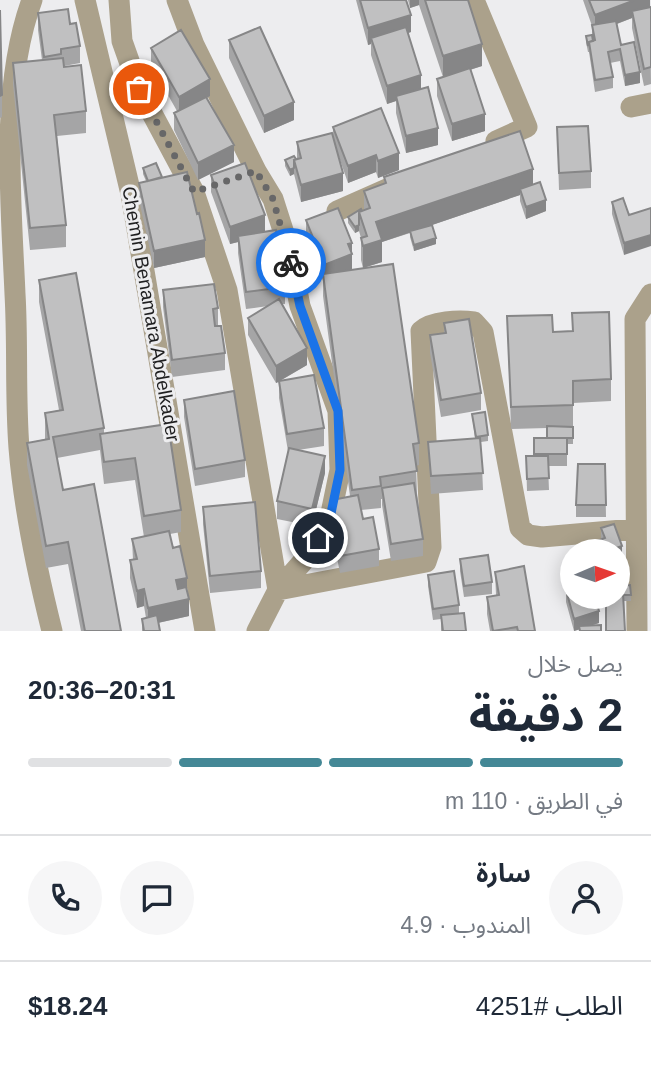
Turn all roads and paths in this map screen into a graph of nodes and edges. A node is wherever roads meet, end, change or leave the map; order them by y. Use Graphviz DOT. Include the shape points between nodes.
graph roads {
  1 [pos="32,0"];
  2 [pos="85,0"];
  3 [pos="119,0"];
  4 [pos="177,0"];
  5 [pos="474,0"];
  6 [pos="479,149"];
  7 [pos="256,171"];
  8 [pos="403,182"];
  9 [pos="194,192"];
  10 [pos="337,211"];
  11 [pos="651,293"];
  12 [pos="634,529"];
  13 [pos="278,590"];
  14 [pos="52,631"];
  15 [pos="205,631"];
  16 [pos="257,631"];
  17 [pos="637,631"];
  1 -- 14 [label="street" via="14,48 6,97 19,447 26,515"];
  2 -- 15 [label="street, Chemin Benamara Abdelkader" via="131,194"];
  3 -- 9 [label="street" via="122,41 139,89"];
  4 -- 7 [label="street"];
  5 -- 6 [label="street" via="527,127"];
  7 -- 9 [label="street"];
  7 -- 13 [label="street" via="273,199 300,306 338,411 340,470 330,518 306,558"];
  8 -- 10 [label="street"];
  9 -- 13 [label="street" via="227,290"];
  11 -- 12 [label="street" via="635,319"];
  12 -- 13 [label="street" via="542,537 520,528 483,332 474,323 453,322 421,331 431,547 426,562"];
  12 -- 17 [label="street"];
  13 -- 16 [label="street"];
}
